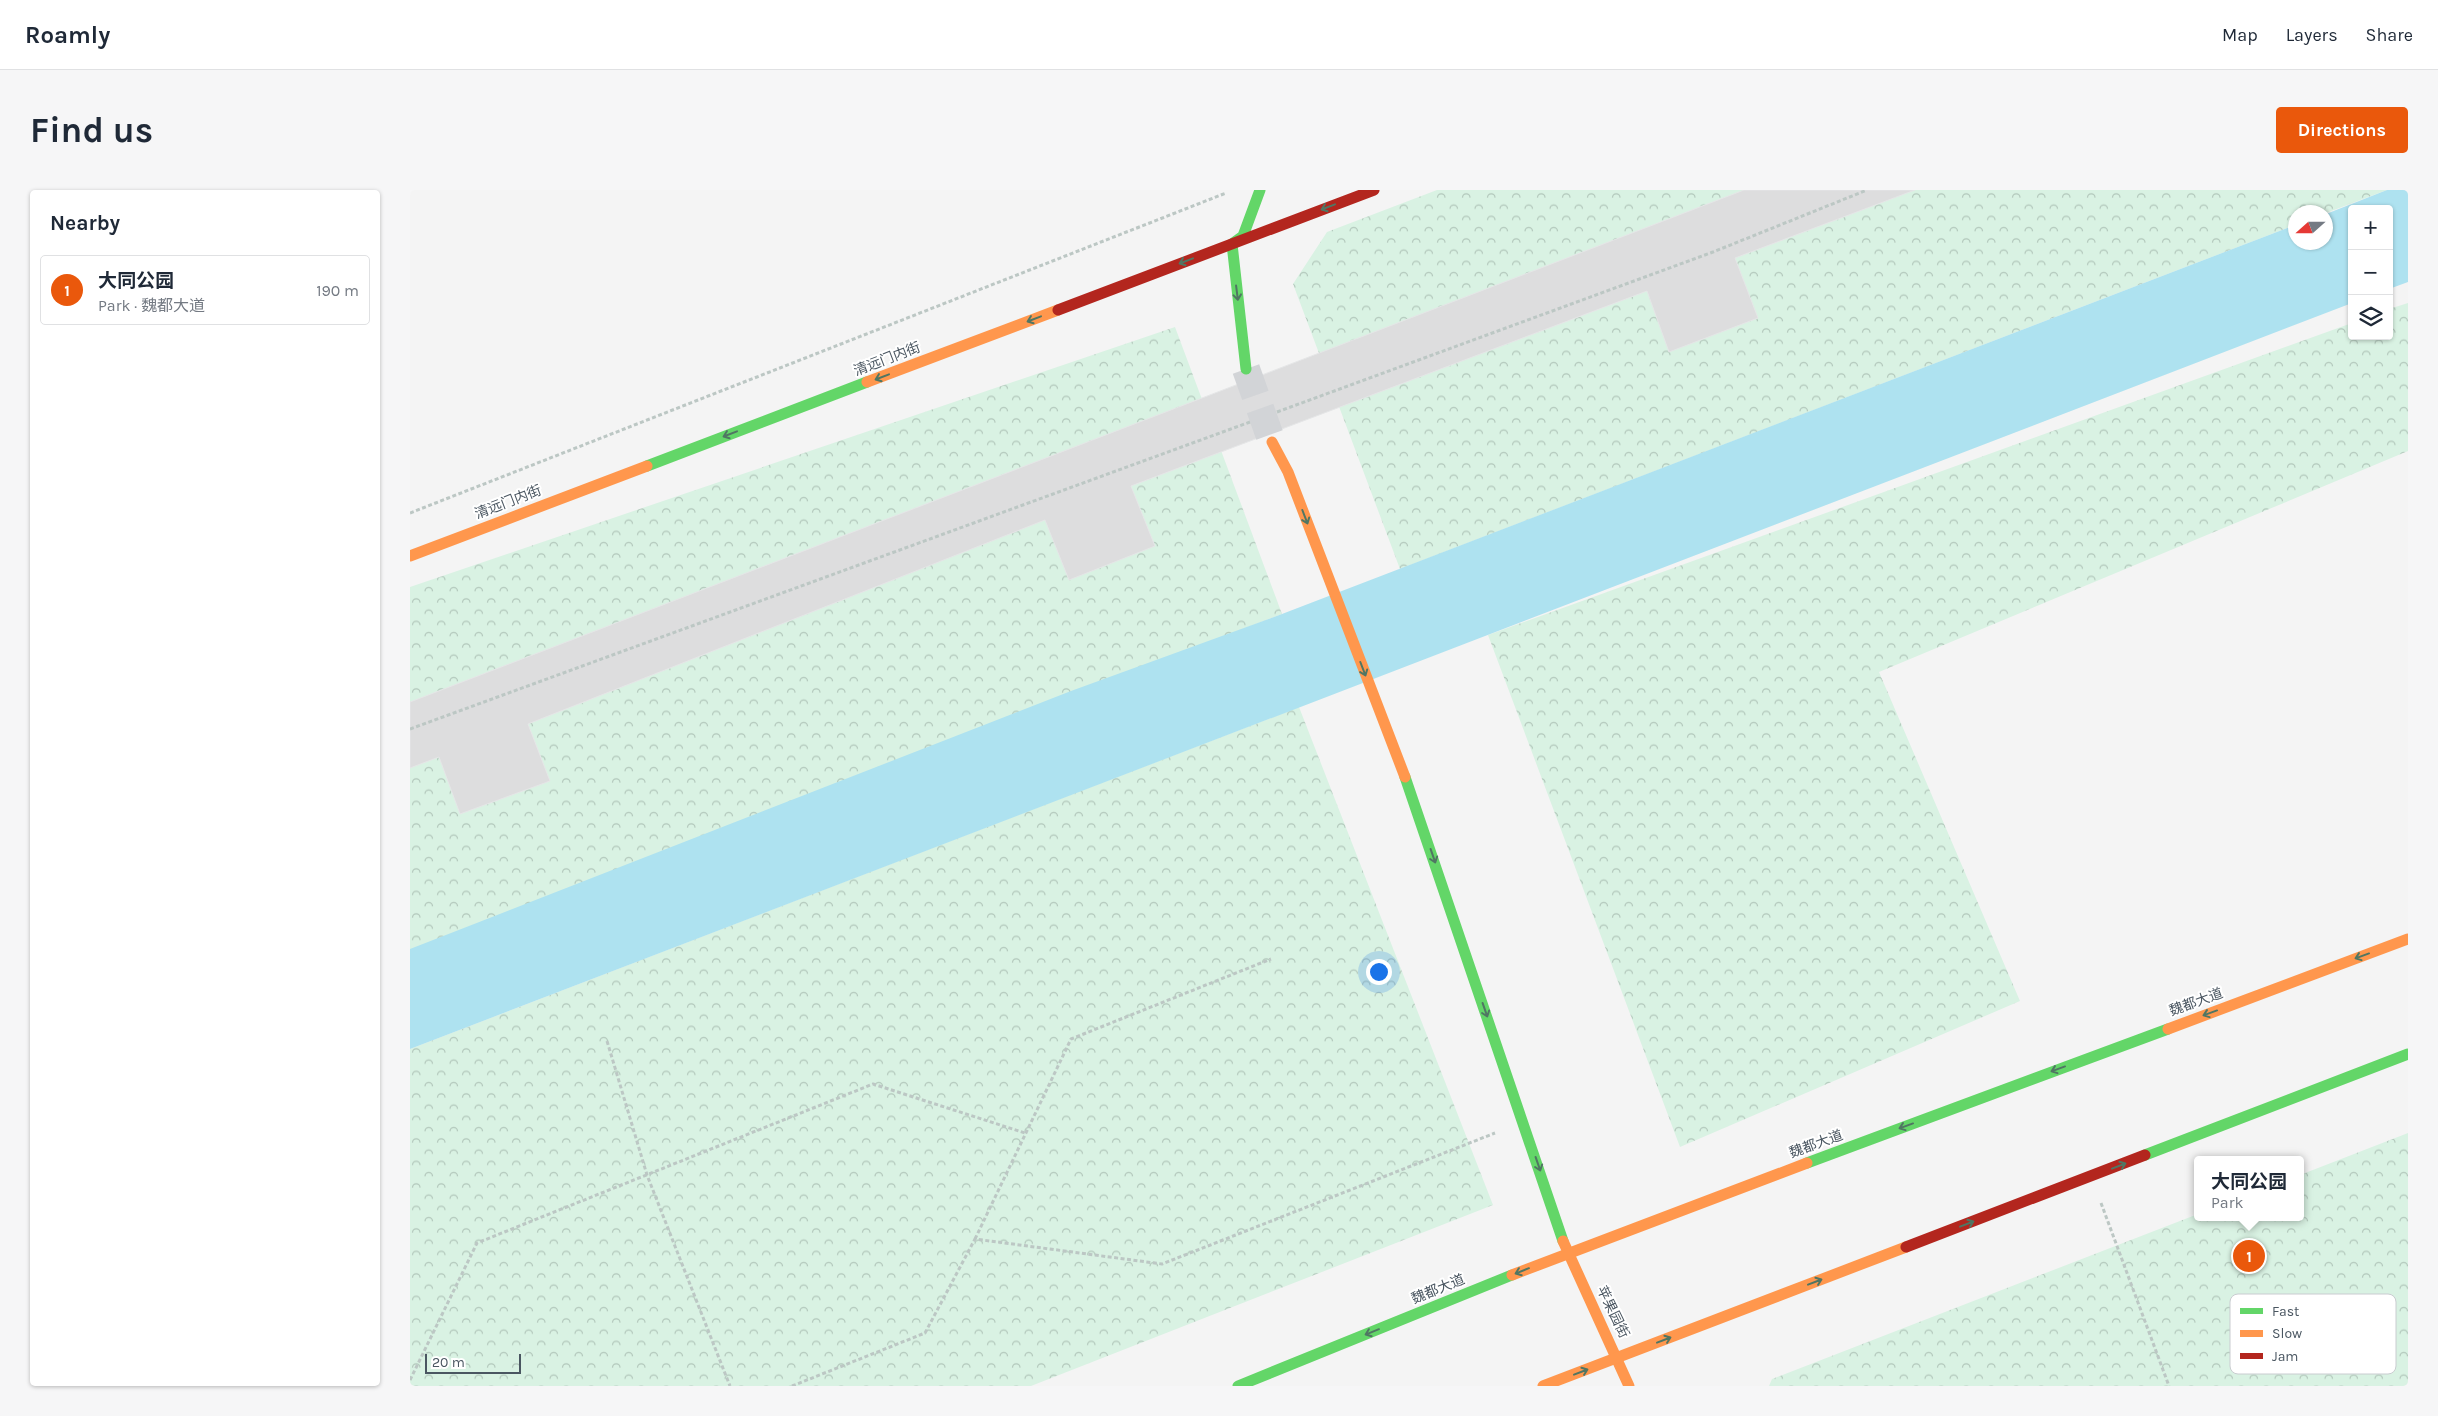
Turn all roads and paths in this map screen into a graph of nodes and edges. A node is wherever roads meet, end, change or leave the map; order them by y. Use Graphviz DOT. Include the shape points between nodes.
graph roads {
  1 [pos="1235,190"];
  2 [pos="1260,190"];
  3 [pos="1374,190"];
  4 [pos="1867,190"];
  5 [pos="1232,244"];
  6 [pos="1246,368"];
  7 [pos="1272,413"];
  8 [pos="1254,420"];
  9 [pos="1272,442"];
  10 [pos="410,513"];
  11 [pos="410,556"];
  12 [pos="410,729"];
  13 [pos="2408,939"];
  14 [pos="1271,959"];
  15 [pos="606,1041"];
  16 [pos="2408,1054"];
  17 [pos="1524,1122"];
  18 [pos="1025,1133"];
  19 [pos="647,1175"];
  20 [pos="2091,1176"];
  21 [pos="975,1239"];
  22 [pos="1568,1253"];
  23 [pos="1618,1358"];
  24 [pos="410,1380"];
  25 [pos="730,1386"];
  26 [pos="792,1386"];
  27 [pos="1238,1386"];
  28 [pos="1543,1386"];
  29 [pos="1629,1386"];
  30 [pos="2169,1386"];
  1 -- 10 [label="path"];
  2 -- 5 [label="main road" via="1243,236"];
  3 -- 5 [label="main road, 清远门内街, one-way"];
  4 -- 7 [label="path" via="1713,252"];
  5 -- 6 [label="main road, one-way"];
  5 -- 11 [label="main road, 清远门内街, one-way"];
  8 -- 12 [label="path"];
  9 -- 17 [label="main road, 苹果园街, one-way" via="1288,472 1417,810"];
  13 -- 22 [label="main road, 魏都大道, one-way"];
  14 -- 18 [label="path" via="1071,1039"];
  15 -- 19 [label="path"];
  20 -- 16 [label="main road, one-way"];
  17 -- 21 [label="path" via="1162,1264"];
  17 -- 22 [label="main road, 苹果园街, one-way"];
  18 -- 19 [label="path" via="873,1084"];
  18 -- 21 [label="path"];
  19 -- 24 [label="path" via="477,1243"];
  19 -- 25 [label="path"];
  23 -- 20 [label="main road, one-way"];
  20 -- 30 [label="path"];
  21 -- 26 [label="path" via="925,1333"];
  22 -- 23 [label="main road, 苹果园街"];
  22 -- 27 [label="main road, 魏都大道, one-way"];
  28 -- 23 [label="main road, one-way"];
  23 -- 29 [label="main road, 苹果园街"];
}
